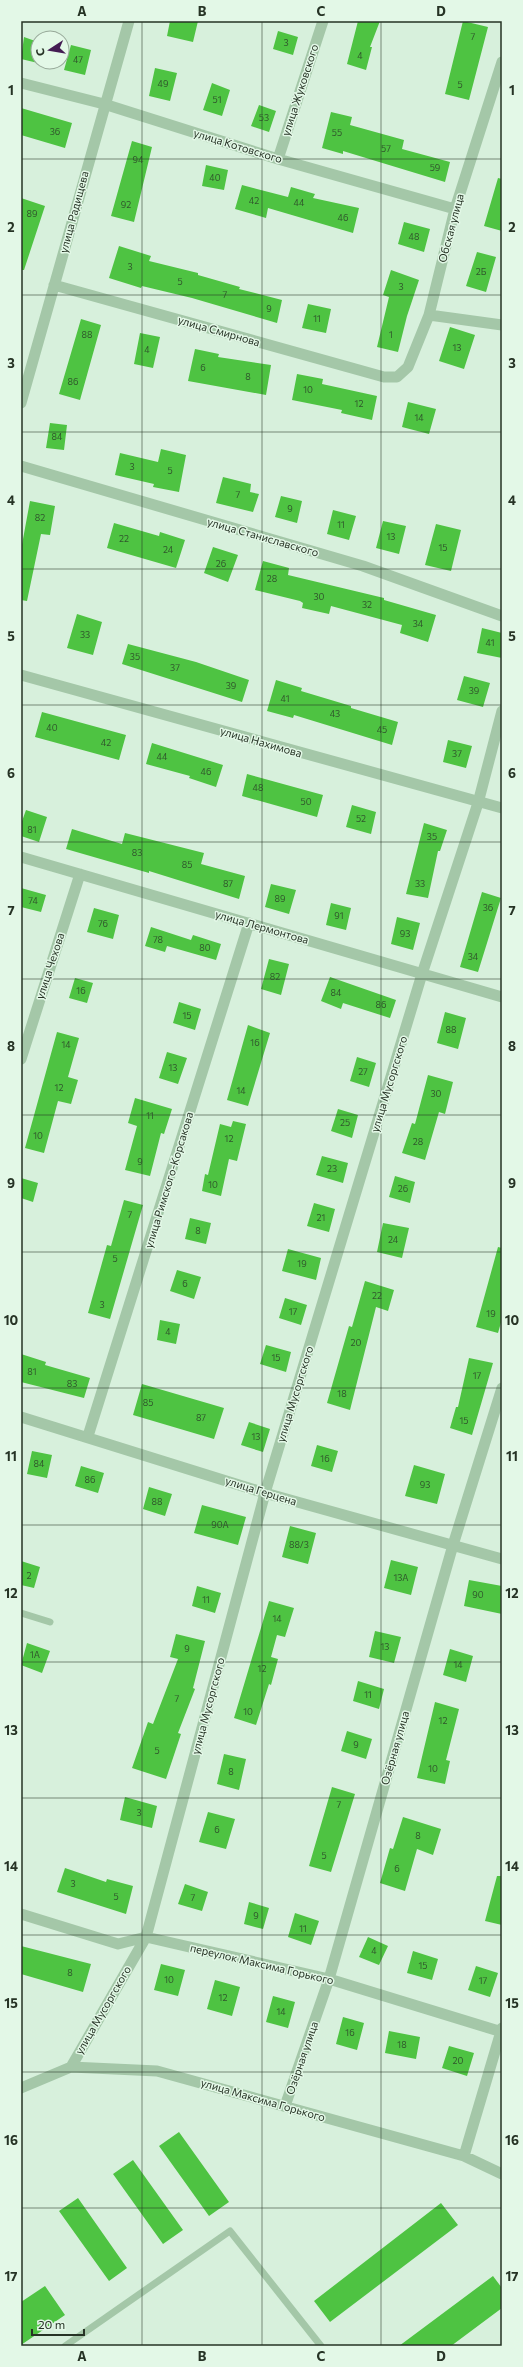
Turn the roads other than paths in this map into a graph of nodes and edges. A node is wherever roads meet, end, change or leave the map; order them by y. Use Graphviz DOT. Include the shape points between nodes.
graph roads {
  1 [pos="129,21"];
  2 [pos="323,21"];
  3 [pos="502,62"];
  4 [pos="21,83"];
  5 [pos="104,104"];
  6 [pos="278,159"];
  7 [pos="455,209"];
  8 [pos="54,285"];
  9 [pos="429,315"];
  10 [pos="502,325"];
  11 [pos="384,378"];
  12 [pos="21,403"];
  13 [pos="21,466"];
  14 [pos="502,616"];
  15 [pos="21,676"];
  16 [pos="502,711"];
  17 [pos="478,803"];
  18 [pos="502,808"];
  19 [pos="21,857"];
  20 [pos="80,874"];
  21 [pos="249,923"];
  22 [pos="422,974"];
  23 [pos="502,997"];
  24 [pos="21,1059"];
  25 [pos="502,1388"];
  26 [pos="21,1417"];
  27 [pos="88,1436"];
  28 [pos="265,1494"];
  29 [pos="453,1545"];
  30 [pos="502,1559"];
  31 [pos="21,1613"];
  32 [pos="50,1622"];
  33 [pos="21,1914"];
  34 [pos="146,1937"];
  35 [pos="329,1979"];
  36 [pos="502,2030"];
  37 [pos="70,2067"];
  38 [pos="21,2088"];
  39 [pos="285,2106"];
  40 [pos="464,2156"];
  41 [pos="502,2174"];
  42 [pos="65,2346"];
  43 [pos="321,2346"];
  1 -- 5 [label="street, улица Радищева"];
  2 -- 6 [label="street, улица Жуковского"];
  3 -- 7 [label="street, Обская улица"];
  4 -- 5 [label="street, улица Котовского"];
  5 -- 6 [label="street, улица Котовского"];
  5 -- 8 [label="street, улица Радищева"];
  6 -- 7 [label="street, улица Котовского"];
  7 -- 9 [label="street, Обская улица"];
  8 -- 11 [label="street, улица Смирнова"];
  8 -- 12 [label="street, улица Радищева"];
  9 -- 10 [label="street"];
  9 -- 11 [label="street, Обская улица" via="408,367 397,377"];
  13 -- 14 [label="street, улица Станиславского" via="363,566"];
  15 -- 17 [label="street, улица Нахимова"];
  16 -- 17 [label="street, улица Мусоргского"];
  17 -- 18 [label="street, улица Нахимова"];
  17 -- 22 [label="street, улица Мусоргского"];
  19 -- 20 [label="street, улица Лермонтова"];
  20 -- 21 [label="street, улица Лермонтова"];
  20 -- 24 [label="street, улица Чехова"];
  21 -- 22 [label="street, улица Лермонтова"];
  21 -- 27 [label="street, улица Римского-Корсакова"];
  22 -- 23 [label="street, улица Лермонтова"];
  22 -- 28 [label="street, улица Мусоргского"];
  25 -- 29 [label="street, Озёрная улица"];
  26 -- 27 [label="street, улица Герцена"];
  27 -- 28 [label="street, улица Герцена"];
  28 -- 29 [label="street, улица Герцена"];
  28 -- 34 [label="street, улица Мусоргского"];
  29 -- 30 [label="street, улица Герцена"];
  29 -- 35 [label="street, Озёрная улица"];
  31 -- 32 [label="lane"];
  33 -- 34 [label="street, переулок Максима Горького" via="118,1944"];
  34 -- 35 [label="street, переулок Максима Горького"];
  34 -- 37 [label="street, улица Мусоргского"];
  35 -- 36 [label="street, переулок Максима Горького"];
  35 -- 39 [label="street, Озёрная улица"];
  36 -- 40 [label="street"];
  37 -- 38 [label="street, улица Максима Горького"];
  37 -- 39 [label="street, улица Максима Горького" via="156,2071"];
  39 -- 40 [label="street, улица Максима Горького"];
  40 -- 41 [label="street, улица Максима Горького"];
  42 -- 43 [label="lane" via="230,2231"];
}
